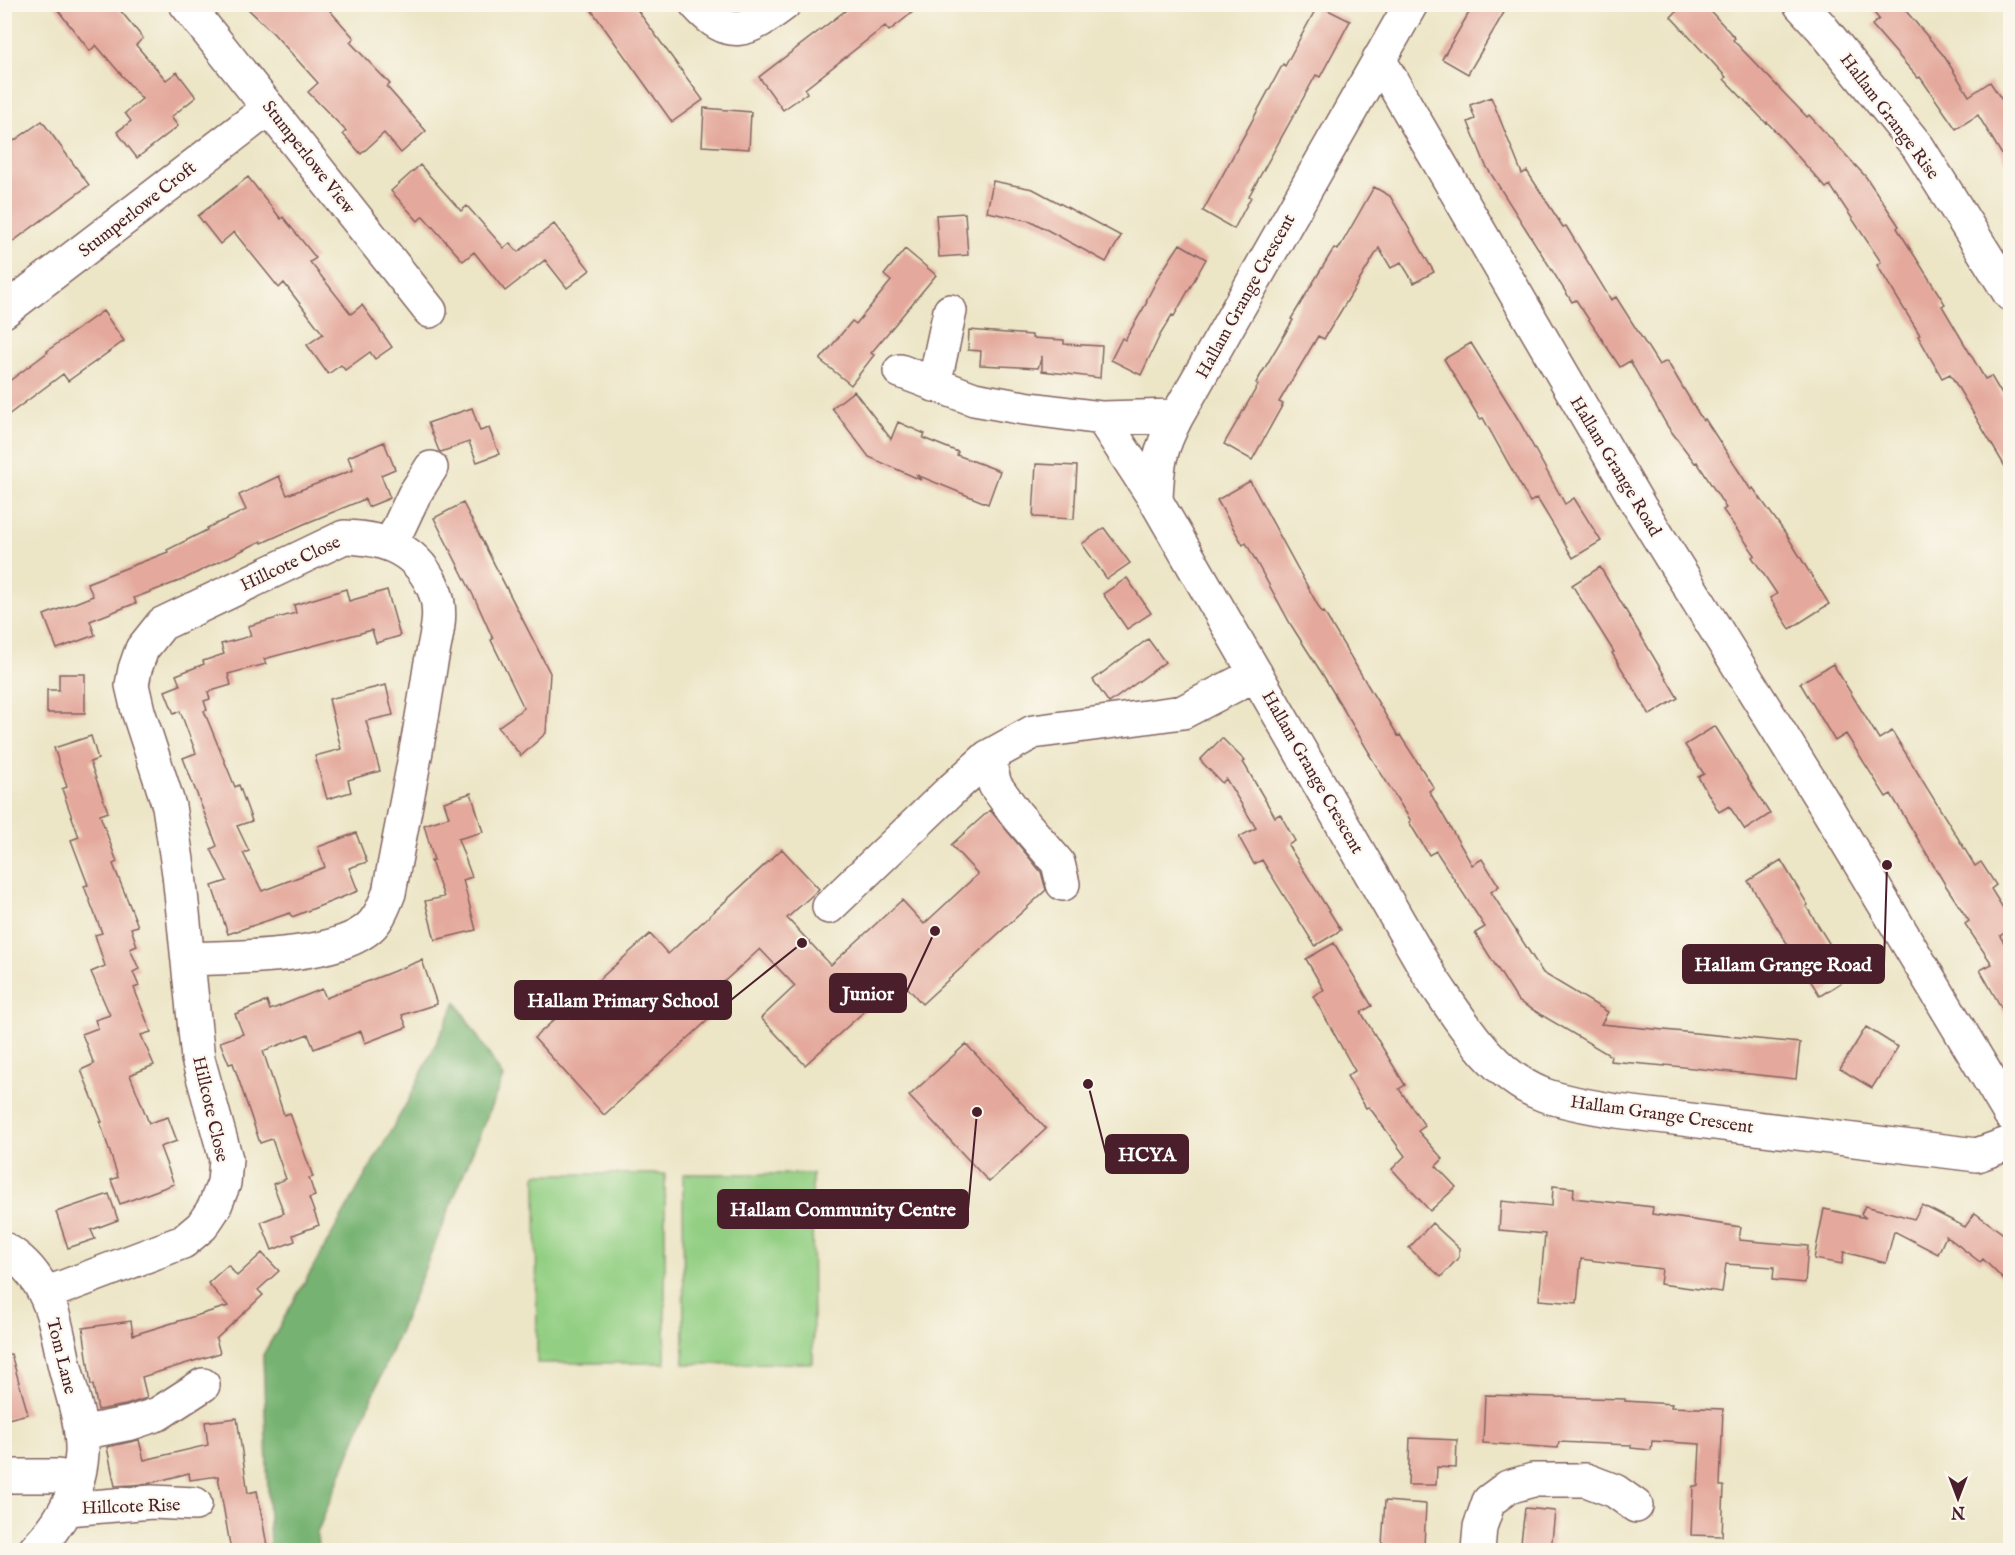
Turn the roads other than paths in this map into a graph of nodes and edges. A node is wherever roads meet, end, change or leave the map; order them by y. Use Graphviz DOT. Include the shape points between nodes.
graph roads {
  1 [pos="186,4"];
  2 [pos="696,4"];
  3 [pos="784,4"];
  4 [pos="1410,4"];
  5 [pos="1800,4"];
  6 [pos="1379,59"];
  7 [pos="269,108"];
  8 [pos="2010,294"];
  9 [pos="4,311"];
  10 [pos="430,311"];
  11 [pos="950,311"];
  12 [pos="900,371"];
  13 [pos="934,385"];
  14 [pos="1177,416"];
  15 [pos="1102,418"];
  16 [pos="431,468"];
  17 [pos="1156,501"];
  18 [pos="391,544"];
  19 [pos="1256,674"];
  20 [pos="988,757"];
  21 [pos="1064,884"];
  22 [pos="829,907"];
  23 [pos="188,959"];
  24 [pos="2010,1114"];
  25 [pos="2010,1143"];
  26 [pos="4,1249"];
  27 [pos="45,1294"];
  28 [pos="203,1385"];
  29 [pos="81,1433"];
  30 [pos="4,1476"];
  31 [pos="78,1479"];
  32 [pos="195,1504"];
  33 [pos="1636,1506"];
  34 [pos="68,1509"];
  35 [pos="35,1551"];
  36 [pos="1479,1551"];
  1 -- 7 [label="street, Stumperlowe View"];
  2 -- 3 [label="street" via="710,20 741,29 759,23"];
  4 -- 6 [label="street, Hallam Grange Crescent"];
  5 -- 8 [label="street, Hallam Grange Rise" via="1918,147"];
  6 -- 14 [label="street, Hallam Grange Crescent"];
  6 -- 24 [label="street, Hallam Grange Road" via="1641,509"];
  7 -- 9 [label="street, Stumperlowe Croft"];
  7 -- 10 [label="street, Stumperlowe View"];
  11 -- 13 [label="street"];
  12 -- 13 [label="street"];
  13 -- 15 [label="street" via="974,399"];
  14 -- 15 [label="street"];
  14 -- 17 [label="street, Hallam Grange Crescent" via="1163,443"];
  15 -- 17 [label="street"];
  16 -- 18 [label="street"];
  17 -- 19 [label="street, Hallam Grange Crescent"];
  18 -- 23 [label="street, Hillcote Close" via="368,537 344,537 162,624 142,649 132,685 169,806"];
  18 -- 23 [label="street, Hillcote Close" via="409,555 426,573 439,610 389,893 381,915 366,931 322,949"];
  19 -- 20 [label="street" via="1183,712 1033,732"];
  19 -- 25 [label="street, Hallam Grange Crescent" via="1430,976 1478,1044 1510,1074 1542,1094 1617,1111 1977,1155"];
  20 -- 21 [label="street" via="995,785 1058,862"];
  20 -- 22 [label="street"];
  23 -- 27 [label="street, Hillcote Close" via="198,1059 226,1160 224,1183 214,1208 202,1226 183,1242"];
  26 -- 27 [label="street, Tom Lane" via="33,1273"];
  27 -- 29 [label="street, Tom Lane"];
  28 -- 29 [label="street" via="158,1414"];
  29 -- 31 [label="street, Tom Lane"];
  30 -- 31 [label="street"];
  31 -- 34 [label="street, Tom Lane"];
  32 -- 34 [label="street, Hillcote Rise" via="152,1502"];
  33 -- 36 [label="street" via="1615,1491 1586,1480 1533,1480 1508,1487 1489,1501 1480,1527"];
  34 -- 35 [label="street, Tom Lane"];
}
